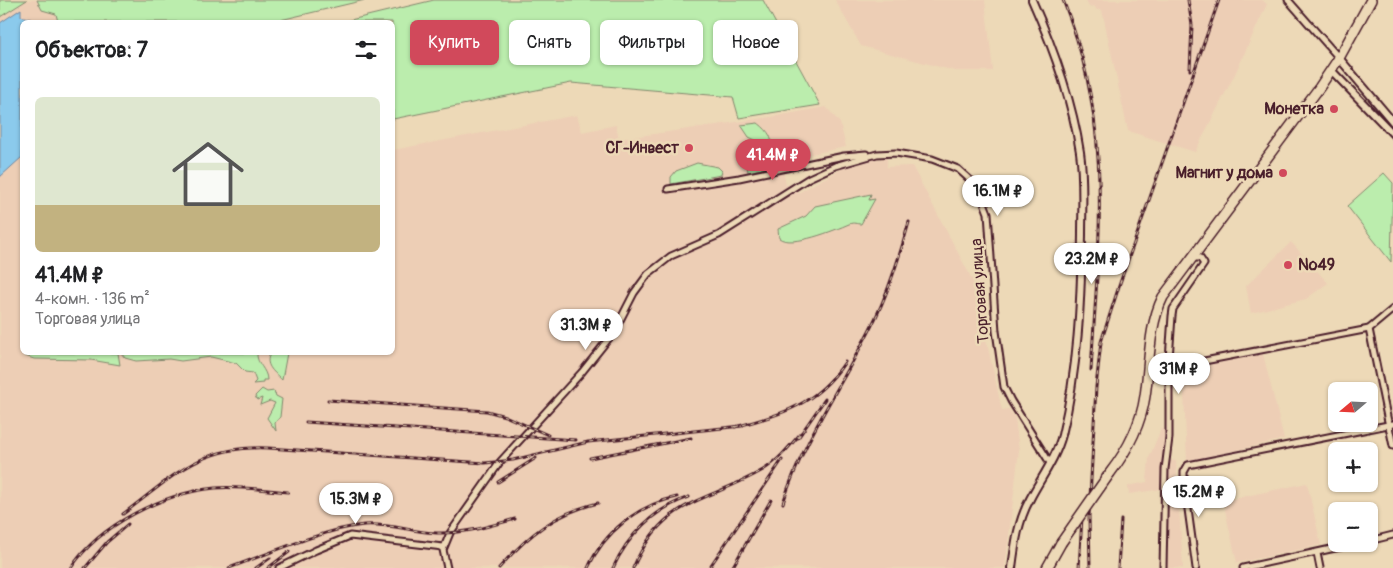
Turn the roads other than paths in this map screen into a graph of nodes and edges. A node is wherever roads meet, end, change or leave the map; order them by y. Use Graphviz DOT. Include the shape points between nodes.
graph roads {
  1 [pos="1032,0"];
  2 [pos="1288,0"];
  3 [pos="1371,0"];
  4 [pos="1339,58"];
  5 [pos="1331,70"];
  6 [pos="1393,122"];
  7 [pos="1393,134"];
  8 [pos="877,154"];
  9 [pos="668,190"];
  10 [pos="1191,258"];
  11 [pos="1393,309"];
  12 [pos="1369,329"];
  13 [pos="1169,358"];
  14 [pos="1391,424"];
  15 [pos="1393,446"];
  16 [pos="1050,463"];
  17 [pos="1393,535"];
  18 [pos="1378,538"];
  19 [pos="443,546"];
  20 [pos="1328,550"];
  21 [pos="1317,553"];
  22 [pos="279,568"];
  23 [pos="447,568"];
  24 [pos="1012,568"];
  25 [pos="1047,568"];
  26 [pos="1162,568"];
  27 [pos="1196,568"];
  28 [pos="1243,568"];
  29 [pos="1320,568"];
  1 -- 16 [label="street" via="1073,120 1081,173 1080,315 1062,434"];
  2 -- 4 [label="street"];
  3 -- 4 [label="main road"];
  4 -- 5 [label="main road"];
  4 -- 6 [label="street"];
  5 -- 7 [label="street"];
  5 -- 10 [label="main road"];
  8 -- 9 [label="street" via="844,156"];
  8 -- 16 [label="street, Торговая улица" via="932,159 958,169 978,187 988,213 996,331 1004,387"];
  8 -- 19 [label="street, Торговая улица" via="835,166 794,186 719,235 671,256 648,274 614,332 500,462"];
  10 -- 13 [label="street" via="1200,258 1204,264 1173,309"];
  10 -- 25 [label="main road, bridge" via="1155,313 1145,397 1124,453 1061,542"];
  11 -- 12 [label="street"];
  12 -- 13 [label="street" via="1194,363"];
  12 -- 14 [label="street"];
  13 -- 26 [label="street" via="1169,438"];
  14 -- 15 [label="street"];
  14 -- 27 [label="street" via="1188,466 1184,480"];
  16 -- 24 [label="street" via="1023,514"];
  17 -- 18 [label="street"];
  19 -- 22 [label="street" via="350,536"];
  19 -- 23 [label="street"];
  20 -- 21 [label="street"];
  21 -- 28 [label="street"];
  21 -- 29 [label="street"];
}
